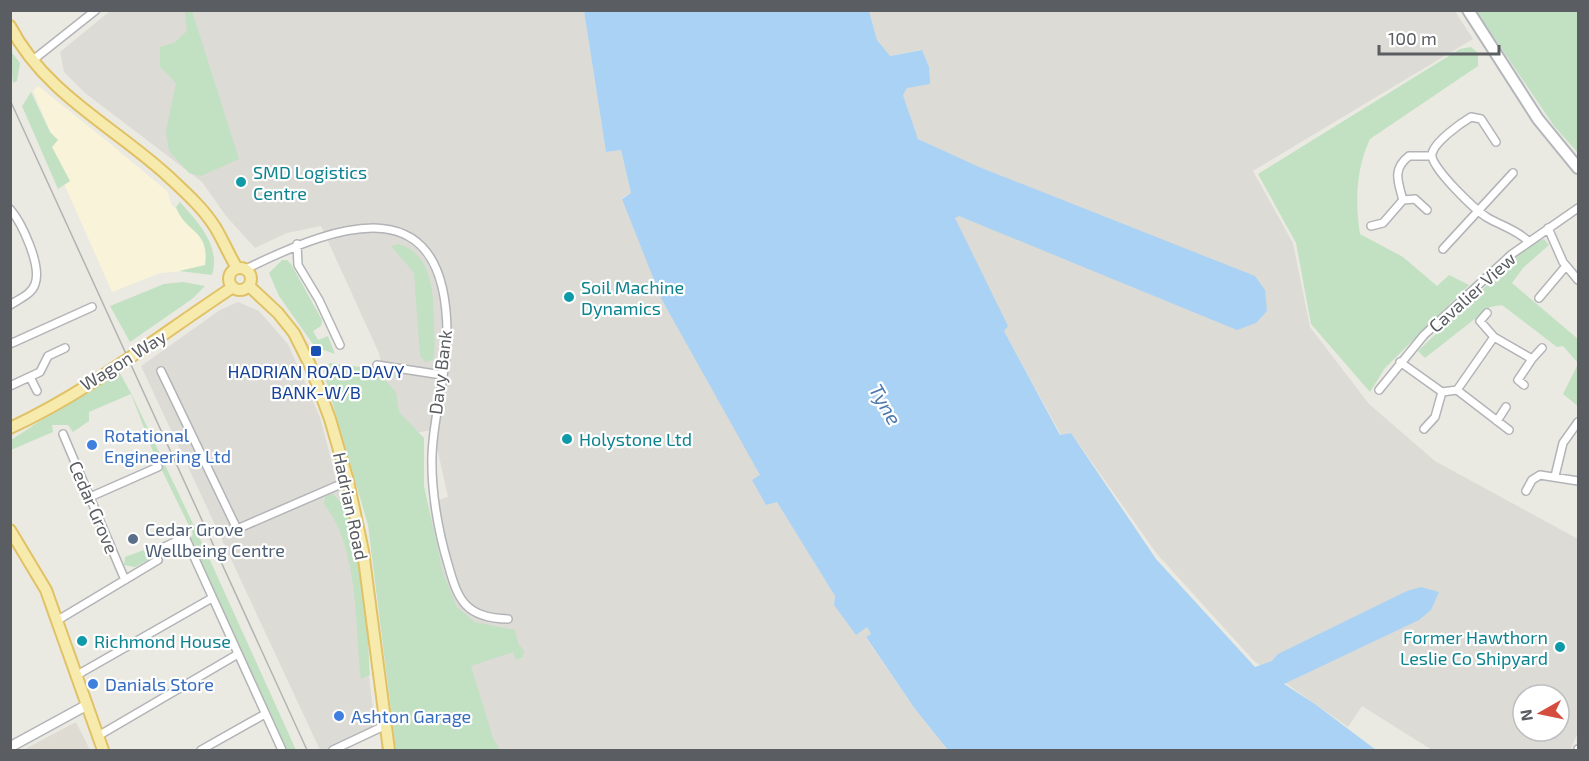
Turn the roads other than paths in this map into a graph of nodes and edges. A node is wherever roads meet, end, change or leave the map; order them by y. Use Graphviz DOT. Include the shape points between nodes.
graph roads {
  1 [pos="96,10"];
  2 [pos="1468,10"];
  3 [pos="10,26"];
  4 [pos="33,60"];
  5 [pos="1496,142"];
  6 [pos="1432,156"];
  7 [pos="1578,168"];
  8 [pos="1514,173"];
  9 [pos="1403,200"];
  10 [pos="1578,208"];
  11 [pos="10,209"];
  12 [pos="1427,210"];
  13 [pos="1479,211"];
  14 [pos="1371,226"];
  15 [pos="1548,228"];
  16 [pos="1528,241"];
  17 [pos="297,244"];
  18 [pos="1443,249"];
  19 [pos="1566,266"];
  20 [pos="242,268"];
  21 [pos="1578,280"];
  22 [pos="249,286"];
  23 [pos="233,288"];
  24 [pos="1539,298"];
  25 [pos="10,305"];
  26 [pos="92,307"];
  27 [pos="1487,313"];
  28 [pos="332,328"];
  29 [pos="322,332"];
  30 [pos="1494,337"];
  31 [pos="10,344"];
  32 [pos="340,345"];
  33 [pos="65,348"];
  34 [pos="1542,348"];
  35 [pos="1532,359"];
  36 [pos="1400,362"];
  37 [pos="377,365"];
  38 [pos="161,371"];
  39 [pos="442,375"];
  40 [pos="30,377"];
  41 [pos="1524,385"];
  42 [pos="10,386"];
  43 [pos="1379,390"];
  44 [pos="1457,390"];
  45 [pos="37,391"];
  46 [pos="1442,392"];
  47 [pos="1506,407"];
  48 [pos="1497,421"];
  49 [pos="1578,422"];
  50 [pos="10,428"];
  51 [pos="1424,429"];
  52 [pos="1509,430"];
  53 [pos="63,434"];
  54 [pos="158,466"];
  55 [pos="1555,476"];
  56 [pos="348,481"];
  57 [pos="1578,481"];
  58 [pos="1526,491"];
  59 [pos="90,496"];
  60 [pos="10,530"];
  61 [pos="125,580"];
  62 [pos="212,598"];
  63 [pos="58,620"];
  64 [pos="508,620"];
  65 [pos="238,654"];
  66 [pos="77,675"];
  67 [pos="87,705"];
  68 [pos="265,714"];
  69 [pos="384,726"];
  70 [pos="98,736"];
  71 [pos="12,744"];
  72 [pos="103,750"];
  73 [pos="201,750"];
  74 [pos="282,750"];
  75 [pos="333,750"];
  76 [pos="389,750"];
  1 -- 4 [label="street"];
  2 -- 7 [label="main road" via="1538,119"];
  3 -- 4 [label="main road"];
  4 -- 20 [label="main road" via="72,100 180,188 208,217"];
  5 -- 6 [label="street" via="1481,119 1471,117 1448,132"];
  6 -- 9 [label="street" via="1409,156 1399,165 1396,173"];
  6 -- 13 [label="street" via="1437,169"];
  8 -- 13 [label="street"];
  9 -- 12 [label="street" via="1415,199"];
  9 -- 14 [label="street" via="1383,223"];
  10 -- 15 [label="street, Cavalier View"];
  11 -- 25 [label="street" via="29,243 37,274 34,287"];
  13 -- 16 [label="street"];
  13 -- 18 [label="street"];
  15 -- 16 [label="street, Cavalier View"];
  15 -- 19 [label="street"];
  16 -- 36 [label="street, Cavalier View" via="1424,335"];
  17 -- 20 [label="street, Davy Bank"];
  17 -- 28 [label="street" via="298,265"];
  17 -- 39 [label="street, Davy Bank" via="359,228 392,229 408,236 432,256 446,308"];
  19 -- 21 [label="street"];
  19 -- 24 [label="street"];
  20 -- 22 [label="main road" via="251,275"];
  20 -- 23 [label="main road" via="229,278"];
  22 -- 23 [label="main road" via="243,290"];
  22 -- 56 [label="main road, Hadrian Road" via="294,333 330,419"];
  23 -- 50 [label="main road, Wagon Way" via="144,348"];
  26 -- 31 [label="street"];
  27 -- 30 [label="street" via="1480,321"];
  28 -- 29 [label="street"];
  28 -- 32 [label="street"];
  30 -- 35 [label="street"];
  30 -- 44 [label="street"];
  33 -- 40 [label="street" via="48,356 40,372"];
  34 -- 35 [label="street"];
  35 -- 41 [label="street" via="1518,380"];
  36 -- 43 [label="street, Cavalier View"];
  36 -- 46 [label="street"];
  37 -- 39 [label="street"];
  38 -- 56 [label="street" via="237,529"];
  39 -- 64 [label="street, Davy Bank" via="432,458 444,553 455,590 466,607 491,619"];
  40 -- 42 [label="street"];
  40 -- 45 [label="street"];
  44 -- 46 [label="street"];
  44 -- 48 [label="street"];
  46 -- 51 [label="street" via="1435,417"];
  47 -- 48 [label="street"];
  48 -- 52 [label="street"];
  49 -- 55 [label="street" via="1563,443"];
  53 -- 59 [label="street, Cedar Grove"];
  54 -- 59 [label="street"];
  55 -- 57 [label="street"];
  55 -- 58 [label="street" via="1535,477"];
  56 -- 69 [label="main road, Hadrian Road" via="363,551"];
  59 -- 61 [label="street, Cedar Grove"];
  60 -- 63 [label="main road" via="38,573"];
  61 -- 62 [label="street" via="158,560 154,552 184,537"];
  61 -- 63 [label="street"];
  62 -- 65 [label="street"];
  62 -- 66 [label="street"];
  63 -- 66 [label="main road"];
  65 -- 68 [label="street"];
  65 -- 70 [label="street"];
  66 -- 67 [label="main road"];
  67 -- 70 [label="main road"];
  67 -- 71 [label="street"];
  68 -- 73 [label="street"];
  68 -- 74 [label="street"];
  69 -- 75 [label="street"];
  69 -- 76 [label="main road, Hadrian Road"];
  70 -- 72 [label="main road"];
}
